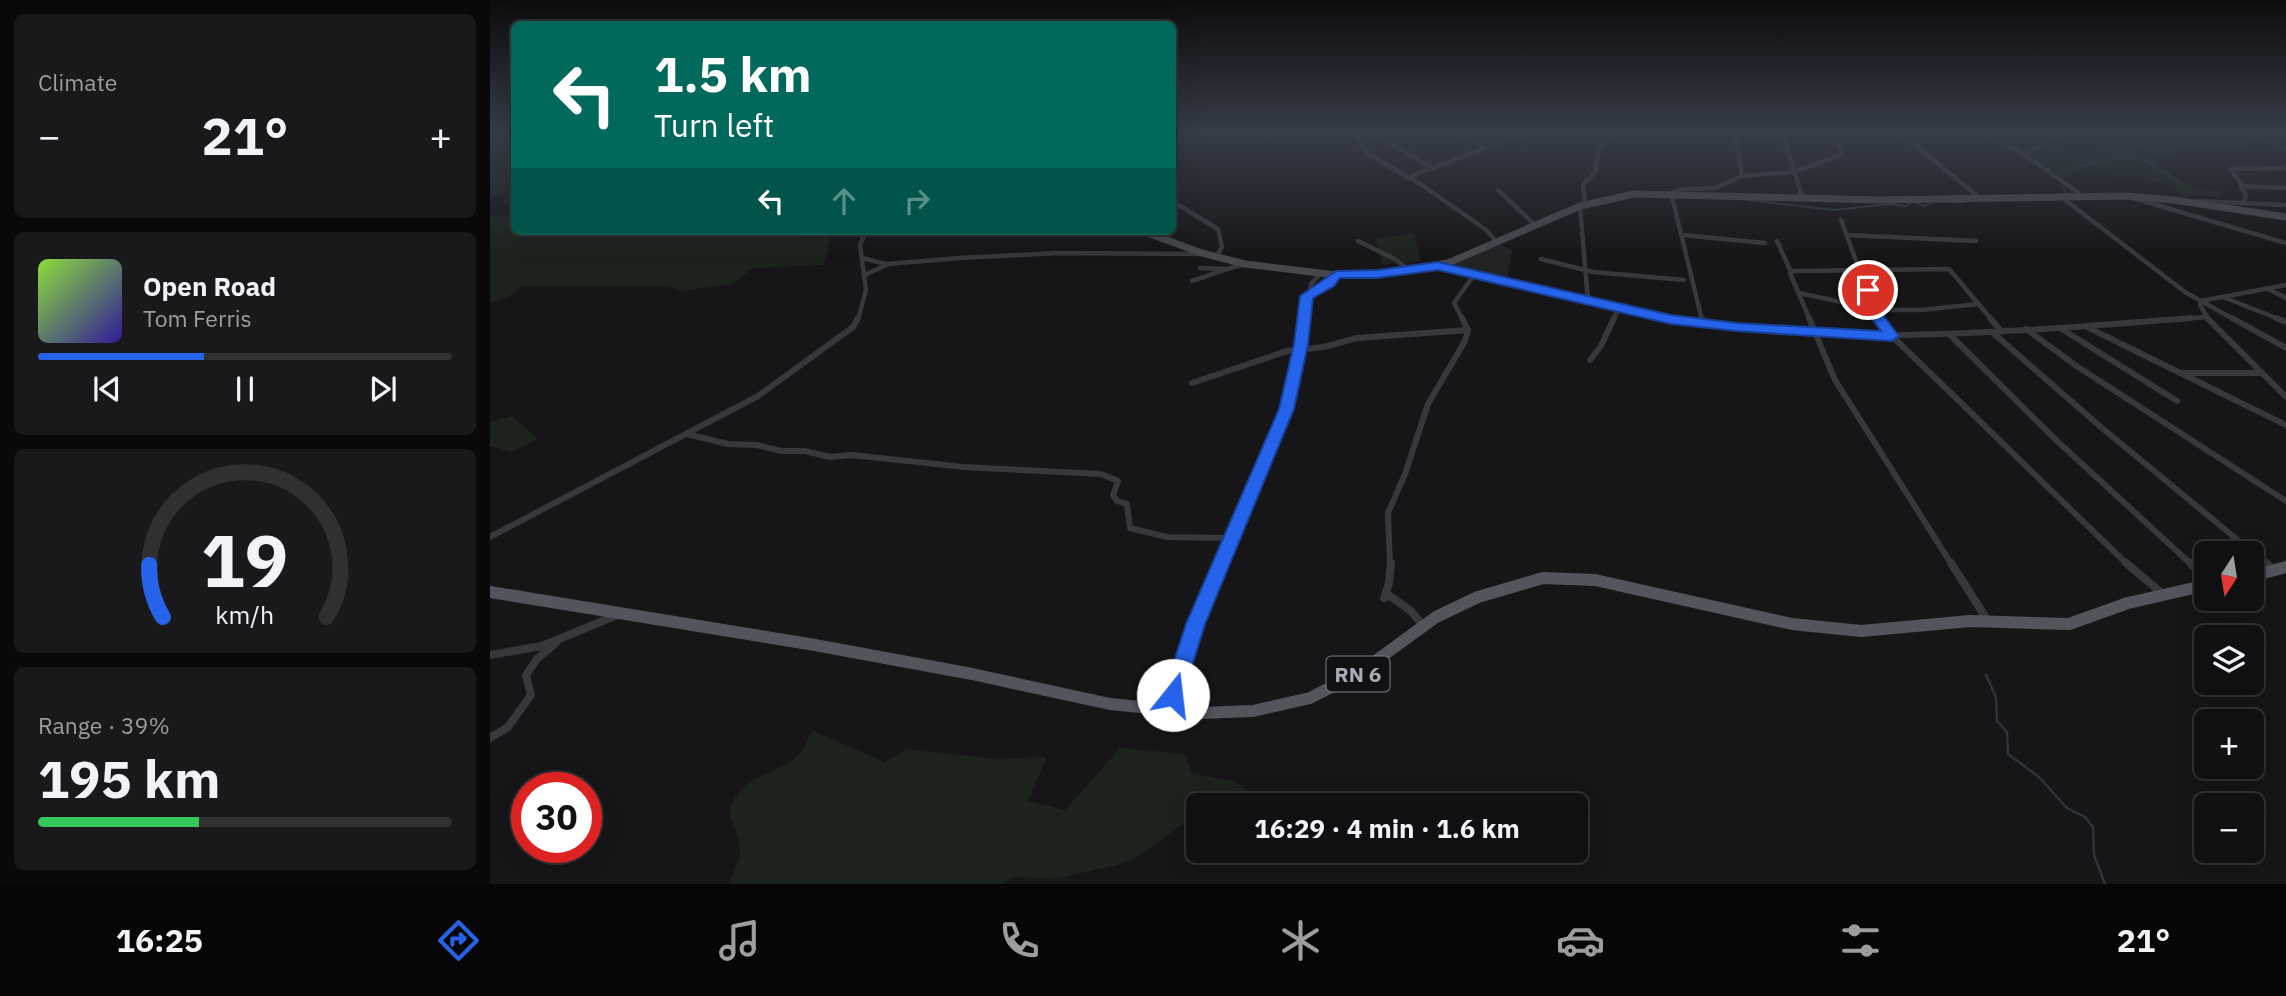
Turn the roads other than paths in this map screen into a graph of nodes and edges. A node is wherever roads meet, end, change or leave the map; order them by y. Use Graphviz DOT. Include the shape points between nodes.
graph roads {
  1 [pos="1398,173"];
  2 [pos="1417,173"];
  3 [pos="1594,173"];
  4 [pos="1777,173"];
  5 [pos="1793,173"];
  6 [pos="1949,173"];
  7 [pos="2052,173"];
  8 [pos="2233,173"];
  9 [pos="1742,176"];
  10 [pos="1406,178"];
  11 [pos="2243,186"];
  12 [pos="2286,188"];
  13 [pos="2074,189"];
  14 [pos="1498,190"];
  15 [pos="1671,194"];
  16 [pos="2107,196"];
  17 [pos="2126,196"];
  18 [pos="2085,198"];
  19 [pos="1803,199"];
  20 [pos="2064,199"];
  21 [pos="1982,200"];
  22 [pos="1176,202"];
  23 [pos="2186,202"];
  24 [pos="2244,202"];
  25 [pos="1583,205"];
  26 [pos="2286,205"];
  27 [pos="2286,217"];
  28 [pos="1841,220"];
  29 [pos="1535,226"];
  30 [pos="863,235"];
  31 [pos="1153,235"];
  32 [pos="1847,235"];
  33 [pos="1683,236"];
  34 [pos="1357,241"];
  35 [pos="1777,241"];
  36 [pos="1976,241"];
  37 [pos="1497,242"];
  38 [pos="1765,243"];
  39 [pos="2286,243"];
  40 [pos="1205,254"];
  41 [pos="1216,257"];
  42 [pos="862,258"];
  43 [pos="1541,259"];
  44 [pos="888,264"];
  45 [pos="1245,264"];
  46 [pos="1438,266"];
  47 [pos="1200,268"];
  48 [pos="1227,269"];
  49 [pos="1409,271"];
  50 [pos="1585,271"];
  51 [pos="1861,271"];
  52 [pos="1791,272"];
  53 [pos="1321,273"];
  54 [pos="865,275"];
  55 [pos="1336,275"];
  56 [pos="1474,275"];
  57 [pos="1684,280"];
  58 [pos="1192,281"];
  59 [pos="2286,285"];
  60 [pos="2266,288"];
  61 [pos="1310,293"];
  62 [pos="1799,293"];
  63 [pos="2221,296"];
  64 [pos="2286,298"];
  65 [pos="1588,301"];
  66 [pos="2201,301"];
  67 [pos="1978,304"];
  68 [pos="1873,307"];
  69 [pos="1619,308"];
  70 [pos="2206,317"];
  71 [pos="2286,322"];
  72 [pos="1703,324"];
  73 [pos="2085,326"];
  74 [pos="2060,328"];
  75 [pos="2026,329"];
  76 [pos="1468,330"];
  77 [pos="2001,331"];
  78 [pos="1992,332"];
  79 [pos="1814,333"];
  80 [pos="1949,334"];
  81 [pos="1892,336"];
  82 [pos="2286,348"];
  83 [pos="1300,349"];
  84 [pos="1590,360"];
  85 [pos="2177,373"];
  86 [pos="2262,373"];
  87 [pos="1192,383"];
  88 [pos="2286,397"];
  89 [pos="2177,401"];
  90 [pos="2286,425"];
  91 [pos="687,434"];
  92 [pos="2286,501"];
  93 [pos="490,537"];
  94 [pos="1233,538"];
  95 [pos="2194,567"];
  96 [pos="2281,569"];
  97 [pos="2194,588"];
  98 [pos="490,592"];
  99 [pos="2165,596"];
  100 [pos="623,613"];
  101 [pos="1988,621"];
  102 [pos="1423,626"];
  103 [pos="563,637"];
  104 [pos="490,655"];
  105 [pos="1168,711"];
  106 [pos="490,738"];
  1 -- 10 [label="street"];
  2 -- 10 [label="street"];
  3 -- 25 [label="street" via="1583,185"];
  4 -- 9 [label="street"];
  5 -- 19 [label="street"];
  6 -- 21 [label="street"];
  7 -- 13 [label="street"];
  8 -- 11 [label="street"];
  9 -- 15 [label="street" via="1715,188"];
  10 -- 37 [label="street" via="1485,229"];
  11 -- 12 [label="street"];
  11 -- 24 [label="street" via="2239,187 2246,195"];
  13 -- 16 [label="street"];
  13 -- 18 [label="street"];
  14 -- 29 [label="street"];
  15 -- 19 [label="main road"];
  15 -- 25 [label="main road" via="1634,194"];
  15 -- 33 [label="street"];
  16 -- 17 [label="main road"];
  16 -- 18 [label="main road"];
  17 -- 23 [label="main road"];
  17 -- 39 [label="street"];
  18 -- 20 [label="main road"];
  19 -- 21 [label="main road"];
  20 -- 21 [label="main road"];
  20 -- 66 [label="street" via="2160,275"];
  22 -- 41 [label="street" via="1218,229 1222,247"];
  23 -- 24 [label="street"];
  23 -- 27 [label="main road"];
  24 -- 26 [label="street"];
  25 -- 29 [label="main road"];
  25 -- 50 [label="street"];
  28 -- 32 [label="street"];
  29 -- 37 [label="main road"];
  30 -- 42 [label="street" via="859,241"];
  31 -- 40 [label="main road"];
  32 -- 36 [label="street"];
  32 -- 51 [label="street"];
  33 -- 38 [label="street"];
  33 -- 72 [label="street"];
  34 -- 49 [label="street"];
  35 -- 52 [label="street"];
  37 -- 46 [label="main road"];
  40 -- 41 [label="main road"];
  40 -- 44 [label="street" via="1058,253"];
  41 -- 45 [label="main road"];
  42 -- 44 [label="street"];
  42 -- 54 [label="street"];
  43 -- 50 [label="street"];
  44 -- 54 [label="street"];
  45 -- 48 [label="street"];
  45 -- 53 [label="main road"];
  46 -- 49 [label="main road"];
  46 -- 56 [label="street"];
  47 -- 48 [label="street"];
  48 -- 58 [label="street"];
  49 -- 55 [label="main road"];
  50 -- 57 [label="street"];
  50 -- 65 [label="street"];
  51 -- 52 [label="street"];
  51 -- 67 [label="street" via="1949,269"];
  51 -- 68 [label="street"];
  52 -- 62 [label="street"];
  53 -- 55 [label="main road"];
  53 -- 61 [label="street"];
  54 -- 91 [label="street" via="862,314 853,327 758,396"];
  55 -- 61 [label="street"];
  56 -- 65 [label="street"];
  56 -- 76 [label="street" via="1454,303"];
  59 -- 60 [label="street"];
  60 -- 63 [label="street"];
  60 -- 64 [label="street"];
  61 -- 83 [label="street"];
  62 -- 68 [label="street"];
  62 -- 79 [label="street"];
  63 -- 66 [label="street"];
  63 -- 71 [label="street"];
  65 -- 69 [label="street"];
  66 -- 70 [label="street"];
  66 -- 82 [label="street"];
  67 -- 68 [label="street" via="1921,310"];
  67 -- 77 [label="street"];
  68 -- 81 [label="street"];
  69 -- 72 [label="street"];
  69 -- 84 [label="street"];
  70 -- 73 [label="street"];
  70 -- 86 [label="street"];
  72 -- 79 [label="street"];
  73 -- 74 [label="street"];
  73 -- 85 [label="street"];
  74 -- 75 [label="street"];
  74 -- 89 [label="street"];
  75 -- 77 [label="street"];
  75 -- 92 [label="street"];
  76 -- 83 [label="street" via="1357,338"];
  76 -- 102 [label="street" via="1452,367 1428,404 1388,513 1391,558 1384,598 1390,596 1412,611"];
  77 -- 78 [label="street"];
  78 -- 80 [label="street"];
  78 -- 96 [label="street" via="2102,428"];
  79 -- 81 [label="street"];
  79 -- 101 [label="street" via="1835,380"];
  80 -- 81 [label="street"];
  80 -- 95 [label="street" via="2054,439"];
  81 -- 99 [label="street" via="2045,487"];
  83 -- 87 [label="street"];
  83 -- 94 [label="street" via="1287,409"];
  85 -- 86 [label="street"];
  85 -- 90 [label="street"];
  86 -- 88 [label="street"];
  91 -- 93 [label="street"];
  91 -- 94 [label="street" via="830,457 1107,475 1118,481 1113,495 1127,504 1130,528 1167,537"];
  94 -- 105 [label="street" via="1196,624"];
  97 -- 99 [label="main road, RN 6"];
  98 -- 100 [label="main road, RN 6"];
  99 -- 101 [label="main road, RN 6" via="2128,603 2069,624"];
  100 -- 103 [label="street"];
  100 -- 105 [label="main road, RN 6"];
  101 -- 102 [label="main road, RN 6" via="1873,630 1821,628 1639,588 1552,577 1478,597"];
  102 -- 105 [label="main road, RN 6" via="1359,673 1310,698 1253,711"];
  103 -- 104 [label="street"];
  103 -- 106 [label="street" via="526,675 531,695 517,717"];
}
